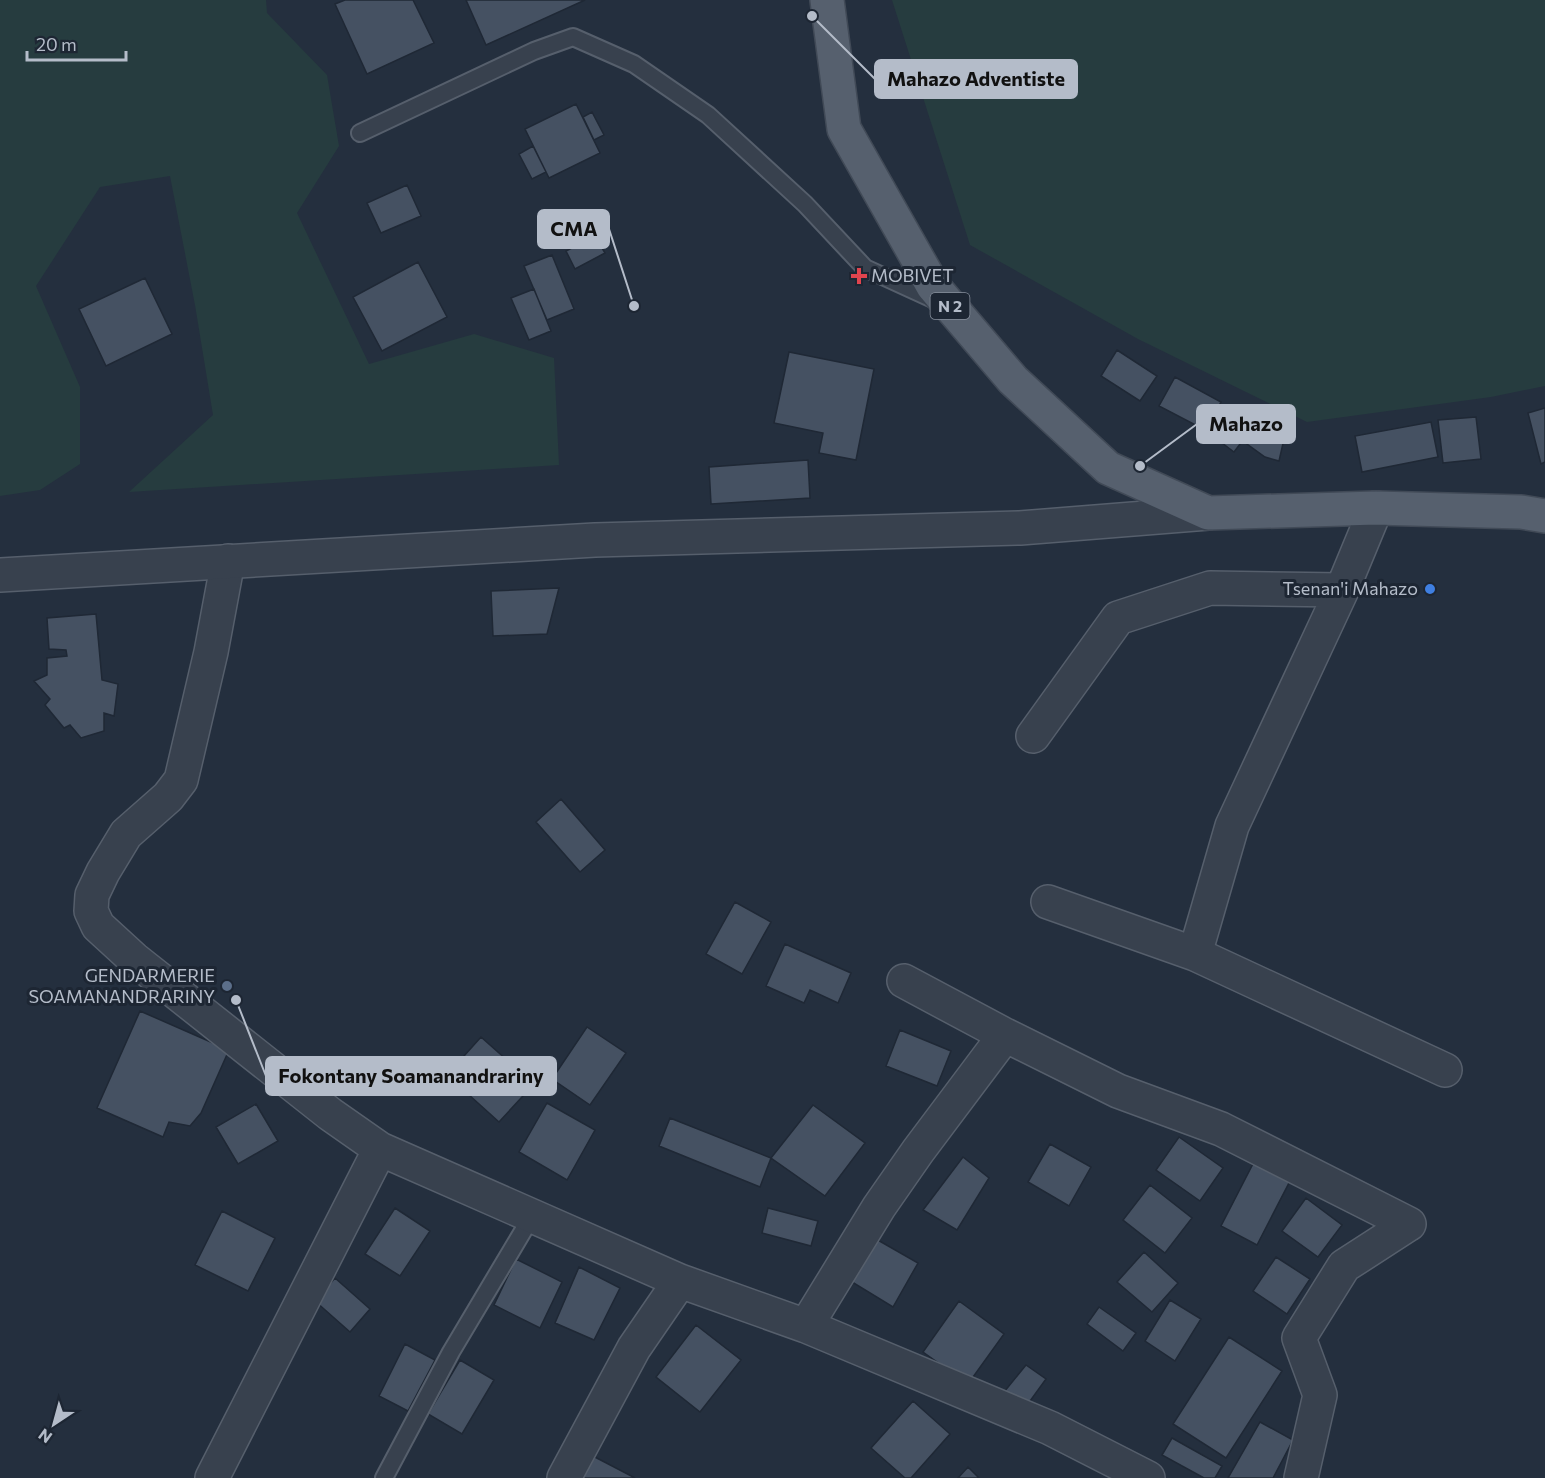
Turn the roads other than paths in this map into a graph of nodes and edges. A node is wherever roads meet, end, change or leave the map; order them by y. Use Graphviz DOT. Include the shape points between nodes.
graph roads {
  1 [pos="827,0"];
  2 [pos="360,133"];
  3 [pos="951,307"];
  4 [pos="1377,508"];
  5 [pos="1537,510"];
  6 [pos="1208,513"];
  7 [pos="228,561"];
  8 [pos="0,575"];
  9 [pos="1342,590"];
  10 [pos="1033,736"];
  11 [pos="1048,902"];
  12 [pos="1195,954"];
  13 [pos="903,981"];
  14 [pos="1005,1035"];
  15 [pos="1445,1070"];
  16 [pos="380,1149"];
  17 [pos="532,1216"];
  18 [pos="680,1281"];
  19 [pos="806,1326"];
  20 [pos="212,1478"];
  21 [pos="384,1478"];
  22 [pos="564,1478"];
  23 [pos="1148,1478"];
  24 [pos="1301,1478"];
  1 -- 3 [label="main road, N 2" via="844,129 933,286"];
  2 -- 3 [label="lane" via="534,51 573,37 634,64 708,116 805,204 865,268"];
  3 -- 6 [label="main road, N 2" via="1013,380 1108,468"];
  4 -- 5 [label="main road, N 2"];
  4 -- 6 [label="main road, N 2"];
  4 -- 9 [label="street"];
  6 -- 7 [label="street" via="1020,528 584,541"];
  7 -- 8 [label="street"];
  7 -- 16 [label="street" via="181,780 168,797 126,834 92,895 91,911 98,926 134,959"];
  9 -- 10 [label="street" via="1210,588 1118,618"];
  9 -- 12 [label="street" via="1232,826"];
  11 -- 12 [label="street"];
  12 -- 15 [label="street"];
  13 -- 14 [label="street"];
  14 -- 19 [label="street" via="879,1207"];
  14 -- 24 [label="street" via="1118,1091 1221,1129 1409,1224 1344,1266 1299,1338 1320,1395"];
  16 -- 17 [label="street"];
  16 -- 20 [label="street"];
  17 -- 18 [label="street"];
  17 -- 21 [label="lane"];
  18 -- 19 [label="street"];
  18 -- 22 [label="street" via="634,1348"];
  19 -- 23 [label="street" via="1050,1428"];
}
